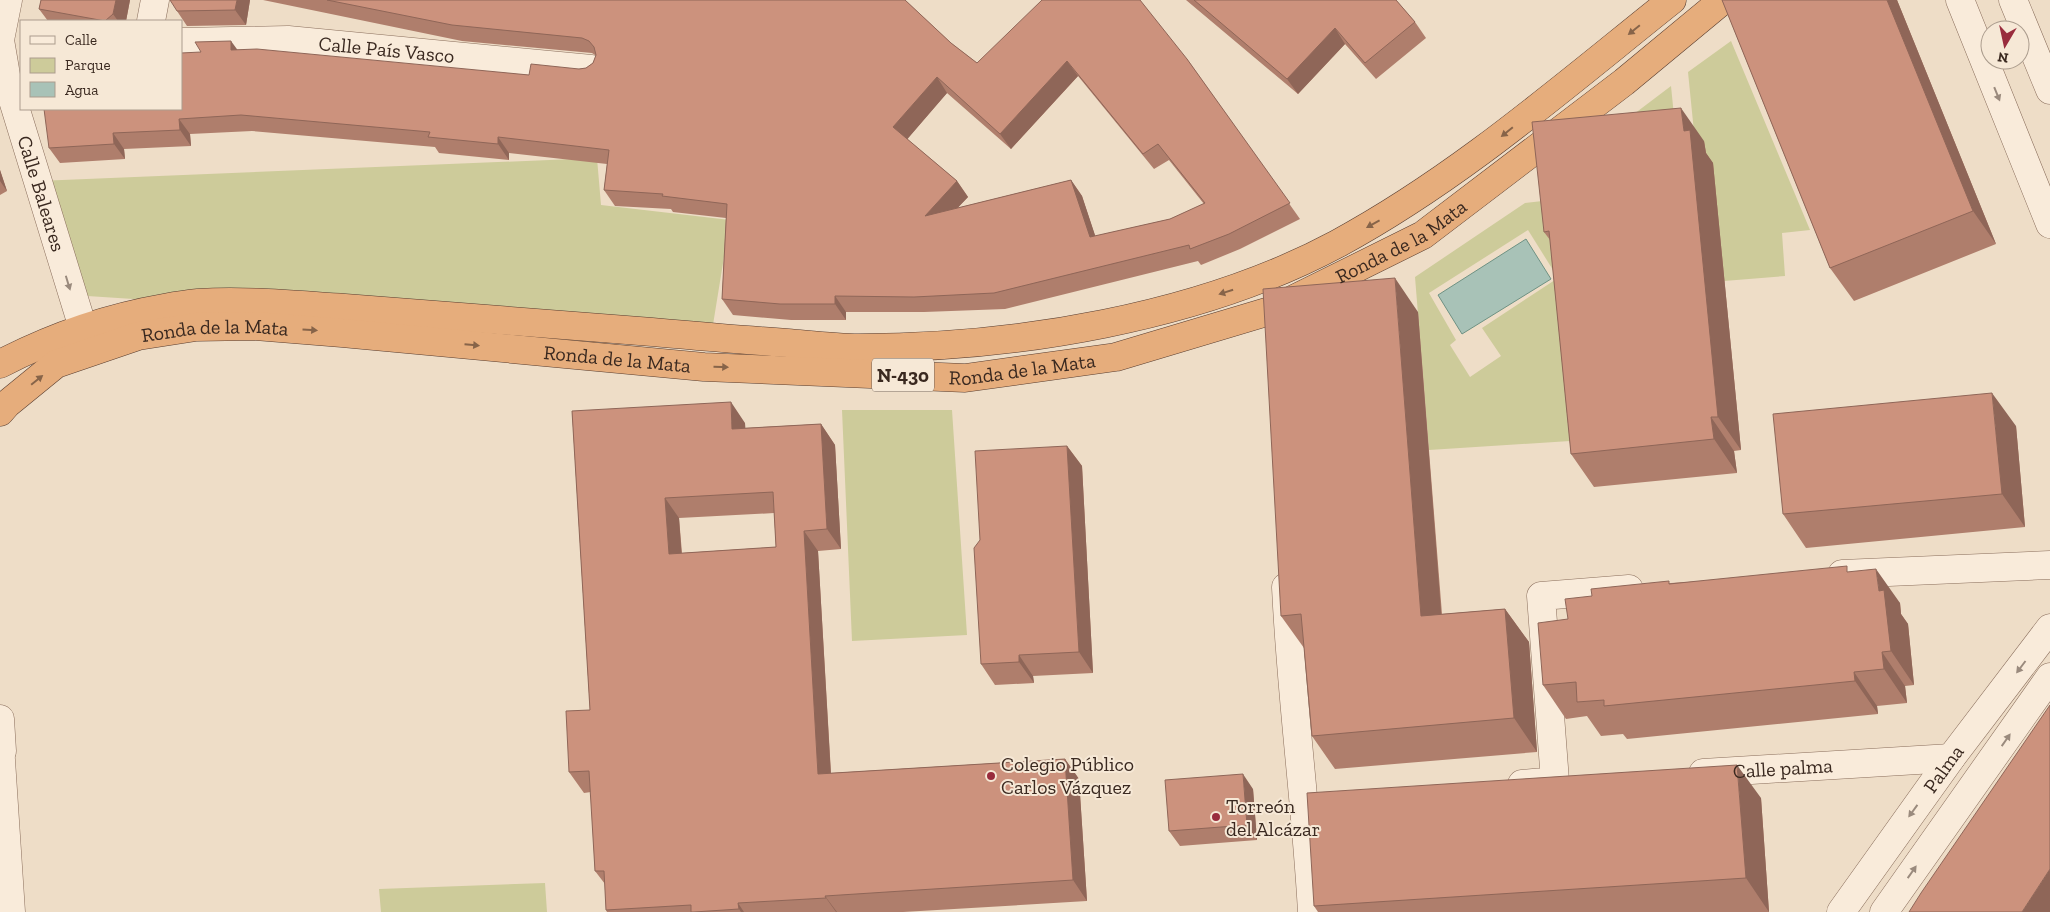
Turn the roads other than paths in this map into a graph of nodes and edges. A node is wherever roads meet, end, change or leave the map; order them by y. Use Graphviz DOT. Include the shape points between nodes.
graph roads {
  1 [pos="8,0"];
  2 [pos="155,0"];
  3 [pos="1672,0"];
  4 [pos="1723,0"];
  5 [pos="1960,0"];
  6 [pos="2014,0"];
  7 [pos="151,20"];
  8 [pos="182,42"];
  9 [pos="592,69"];
  10 [pos="14,79"];
  11 [pos="2050,90"];
  12 [pos="20,101"];
  13 [pos="23,110"];
  14 [pos="2050,224"];
  15 [pos="1270,311"];
  16 [pos="83,328"];
  17 [pos="1272,341"];
  18 [pos="0,364"];
  19 [pos="0,412"];
  20 [pos="1284,560"];
  21 [pos="2050,565"];
  22 [pos="1815,575"];
  23 [pos="1658,586"];
  24 [pos="2050,628"];
  25 [pos="2050,677"];
  26 [pos="0,719"];
  27 [pos="1,748"];
  28 [pos="1952,758"];
  29 [pos="1674,774"];
  30 [pos="1584,780"];
  31 [pos="1555,781"];
  32 [pos="1497,786"];
  33 [pos="11,912"];
  34 [pos="1312,912"];
  35 [pos="1841,912"];
  36 [pos="1884,912"];
  1 -- 10 [label="street, Calle Baleares" via="0,40"];
  2 -- 7 [label="street"];
  3 -- 16 [label="highway, Ronda de la Mata / N-430, one-way" via="1492,144 1401,208 1334,246 1274,274 1147,314 959,346 856,349 261,302 196,303 127,314"];
  4 -- 15 [label="highway, Ronda de la Mata / N-430" via="1624,82 1423,235"];
  5 -- 14 [label="street, one-way"];
  6 -- 11 [label="street"];
  8 -- 9 [label="street, Calle País Vasco" via="288,40"];
  10 -- 12 [label="street, Calle Baleares, one-way"];
  13 -- 16 [label="street, Calle Baleares, one-way"];
  15 -- 17 [label="street"];
  19 -- 15 [label="highway, Ronda de la Mata / N-430, one-way" via="56,364 138,336 196,327 255,326 342,332 704,367 965,378 1116,357"];
  16 -- 18 [label="highway, Ronda de la Mata / N-430"];
  20 -- 34 [label="street" via="1289,649 1314,801"];
  21 -- 22 [label="street"];
  23 -- 31 [label="street" via="1541,596"];
  24 -- 28 [label="street, Palma, one-way"];
  36 -- 25 [label="street, Palma, one-way"];
  26 -- 27 [label="street"];
  27 -- 33 [label="street"];
  28 -- 29 [label="street, Calle palma"];
  28 -- 35 [label="street, Palma, one-way"];
  30 -- 31 [label="street"];
  31 -- 32 [label="street"];
}
